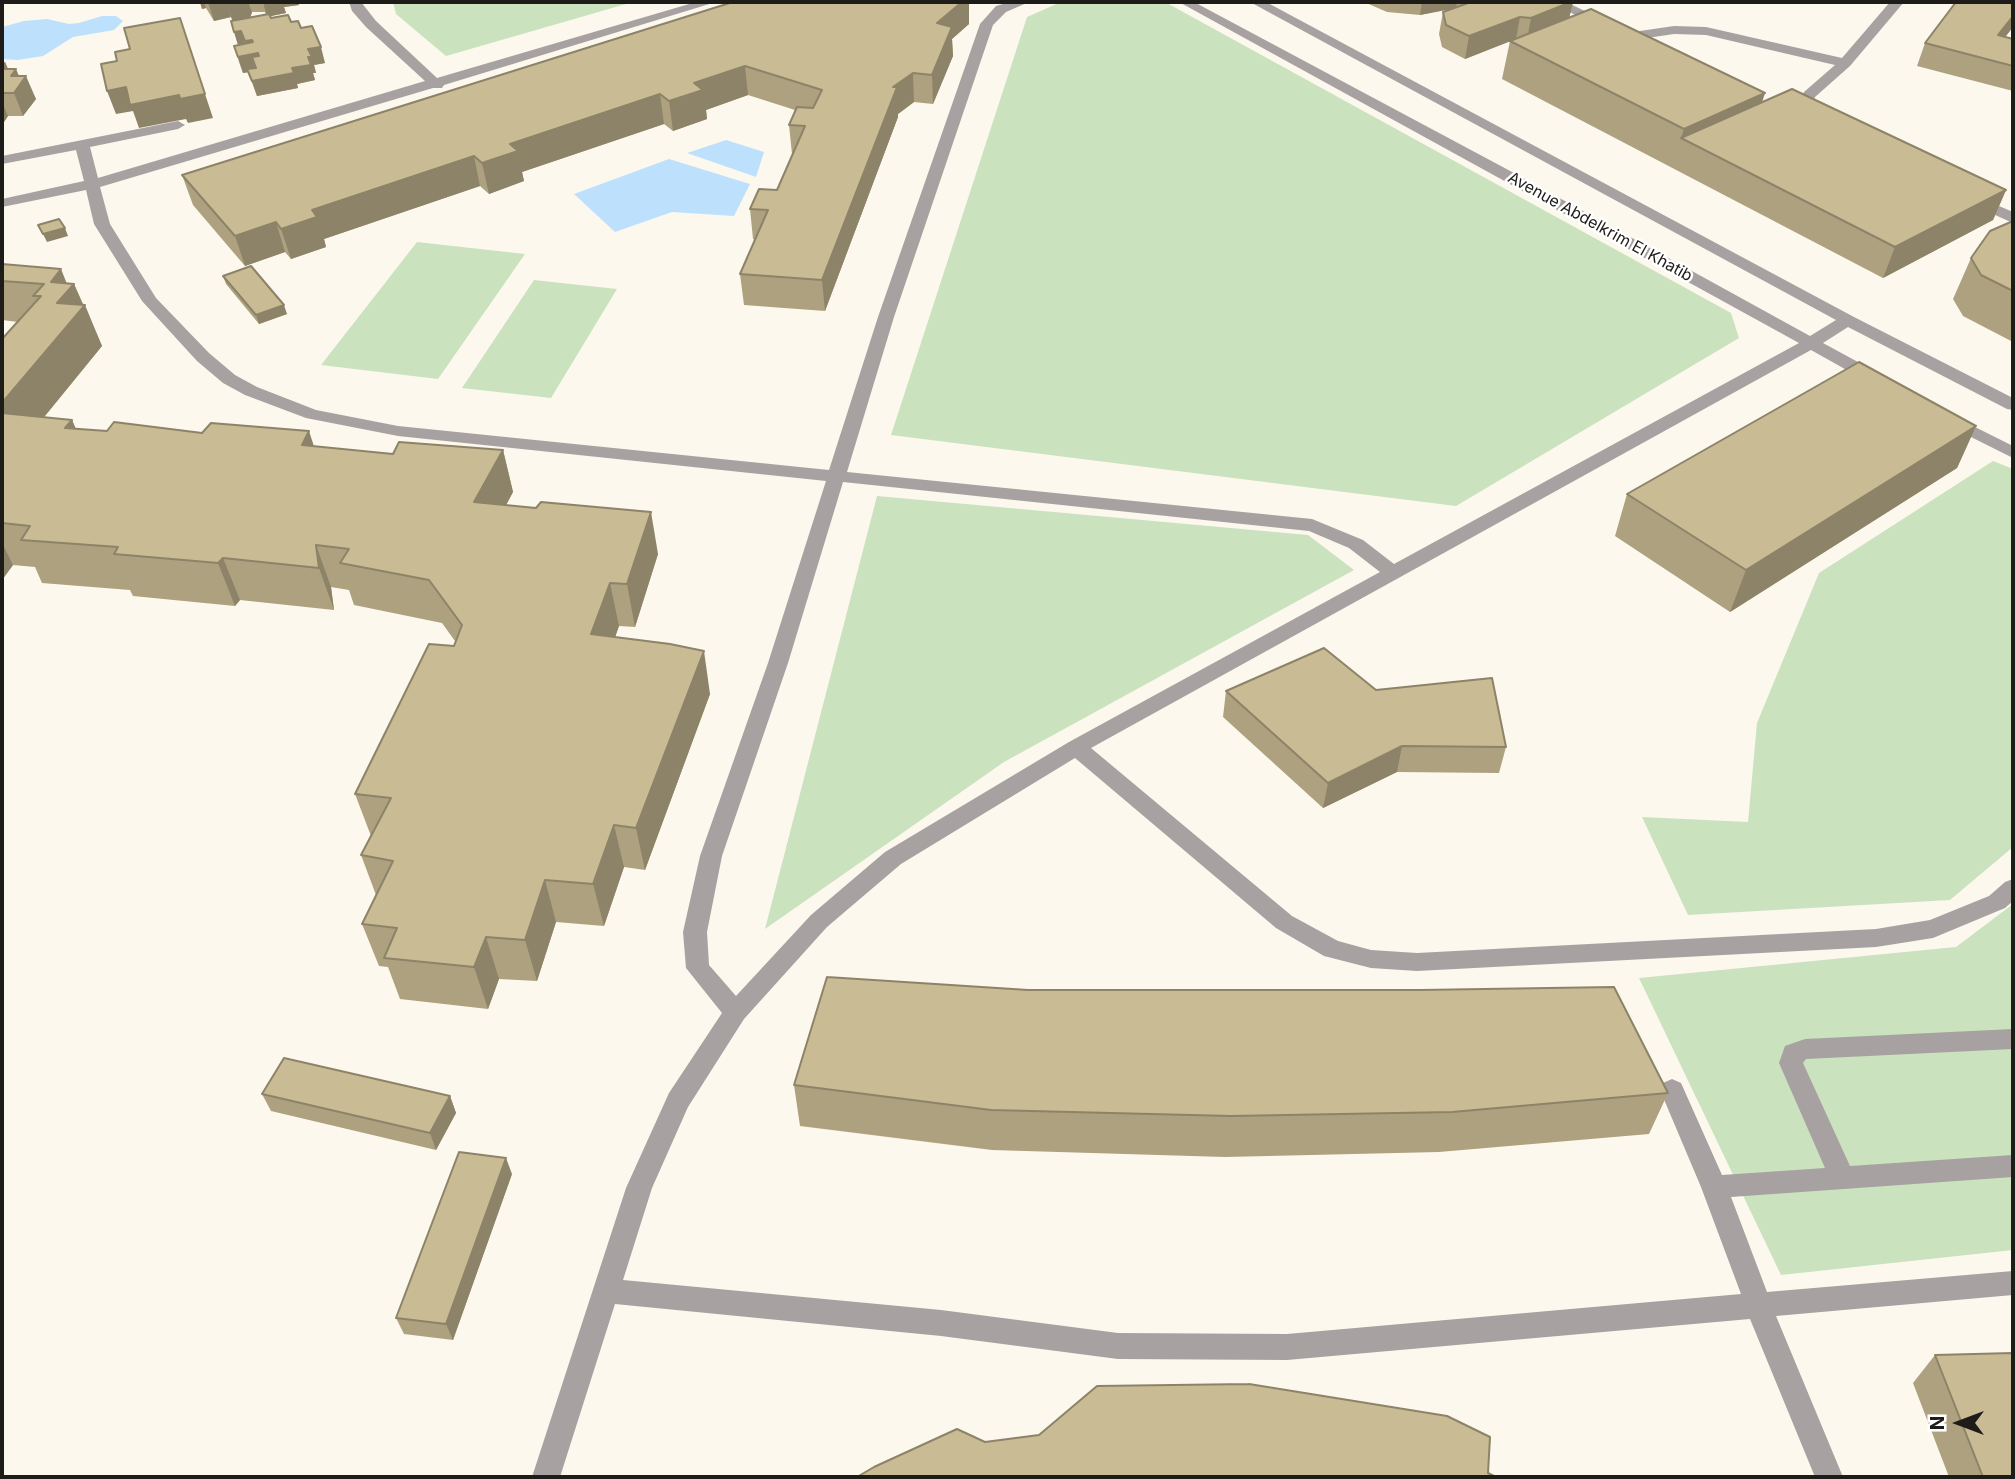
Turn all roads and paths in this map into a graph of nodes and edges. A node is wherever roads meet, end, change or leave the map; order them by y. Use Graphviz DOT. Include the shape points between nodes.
graph roads {
  1 [pos="355,2"];
  2 [pos="709,2"];
  3 [pos="1022,2"];
  4 [pos="1185,2"];
  5 [pos="1257,2"];
  6 [pos="1556,2"];
  7 [pos="1897,2"];
  8 [pos="1633,36"];
  9 [pos="1656,47"];
  10 [pos="1844,63"];
  11 [pos="437,85"];
  12 [pos="1787,107"];
  13 [pos="1808,113"];
  14 [pos="178,125"];
  15 [pos="1828,133"];
  16 [pos="82,145"];
  17 [pos="2,160"];
  18 [pos="93,184"];
  19 [pos="1953,191"];
  20 [pos="2,203"];
  21 [pos="2013,218"];
  22 [pos="1849,320"];
  23 [pos="1810,343"];
  24 [pos="1893,388"];
  25 [pos="2013,405"];
  26 [pos="1940,414"];
  27 [pos="2013,453"];
  28 [pos="836,475"];
  29 [pos="1393,573"];
  30 [pos="1076,747"];
  31 [pos="2013,888"];
  32 [pos="736,1012"];
  33 [pos="2013,1039"];
  34 [pos="1672,1090"];
  35 [pos="2013,1166"];
  36 [pos="1842,1178"];
  37 [pos="1714,1187"];
  38 [pos="2013,1283"];
  39 [pos="605,1291"];
  40 [pos="1758,1306"];
  41 [pos="546,1477"];
  42 [pos="1829,1477"];
  1 -- 11 [label="street" via="371,24"];
  2 -- 11 [label="street"];
  3 -- 28 [label="street" via="1001,9 987,24"];
  4 -- 23 [label="street, Avenue Abdelkrim El Khatib"];
  5 -- 22 [label="street, Avenue Abdelkrim El Khatib"];
  6 -- 8 [label="street"];
  7 -- 10 [label="street"];
  8 -- 9 [label="street"];
  8 -- 10 [label="street" via="1706,31"];
  10 -- 13 [label="street" via="1809,95"];
  11 -- 18 [label="street"];
  12 -- 13 [label="street"];
  13 -- 15 [label="street" via="1813,123"];
  14 -- 16 [label="street"];
  16 -- 17 [label="street"];
  16 -- 18 [label="street"];
  18 -- 20 [label="street"];
  18 -- 28 [label="street" via="102,224 150,301 229,379 275,400 312,414 398,431"];
  19 -- 21 [label="street"];
  22 -- 23 [label="street"];
  22 -- 25 [label="street, Avenue Abdelkrim El Khatib"];
  23 -- 24 [label="street, Avenue Abdelkrim El Khatib"];
  23 -- 29 [label="street"];
  26 -- 27 [label="street"];
  28 -- 29 [label="street" via="1312,525 1356,544"];
  28 -- 32 [label="street" via="711,856 698,910 698,968"];
  29 -- 30 [label="street"];
  30 -- 31 [label="street" via="1283,922 1332,949 1371,959 1417,962 1876,938 1933,929 1997,902"];
  30 -- 32 [label="street" via="893,858 820,921"];
  32 -- 39 [label="street" via="678,1101 639,1188"];
  33 -- 36 [label="street" via="1794,1053 1791,1063"];
  34 -- 37 [label="street"];
  35 -- 36 [label="street"];
  36 -- 37 [label="street"];
  37 -- 40 [label="street"];
  38 -- 40 [label="street"];
  39 -- 40 [label="street" via="1131,1346 1287,1347"];
  39 -- 41 [label="street"];
  40 -- 42 [label="street"];
}
